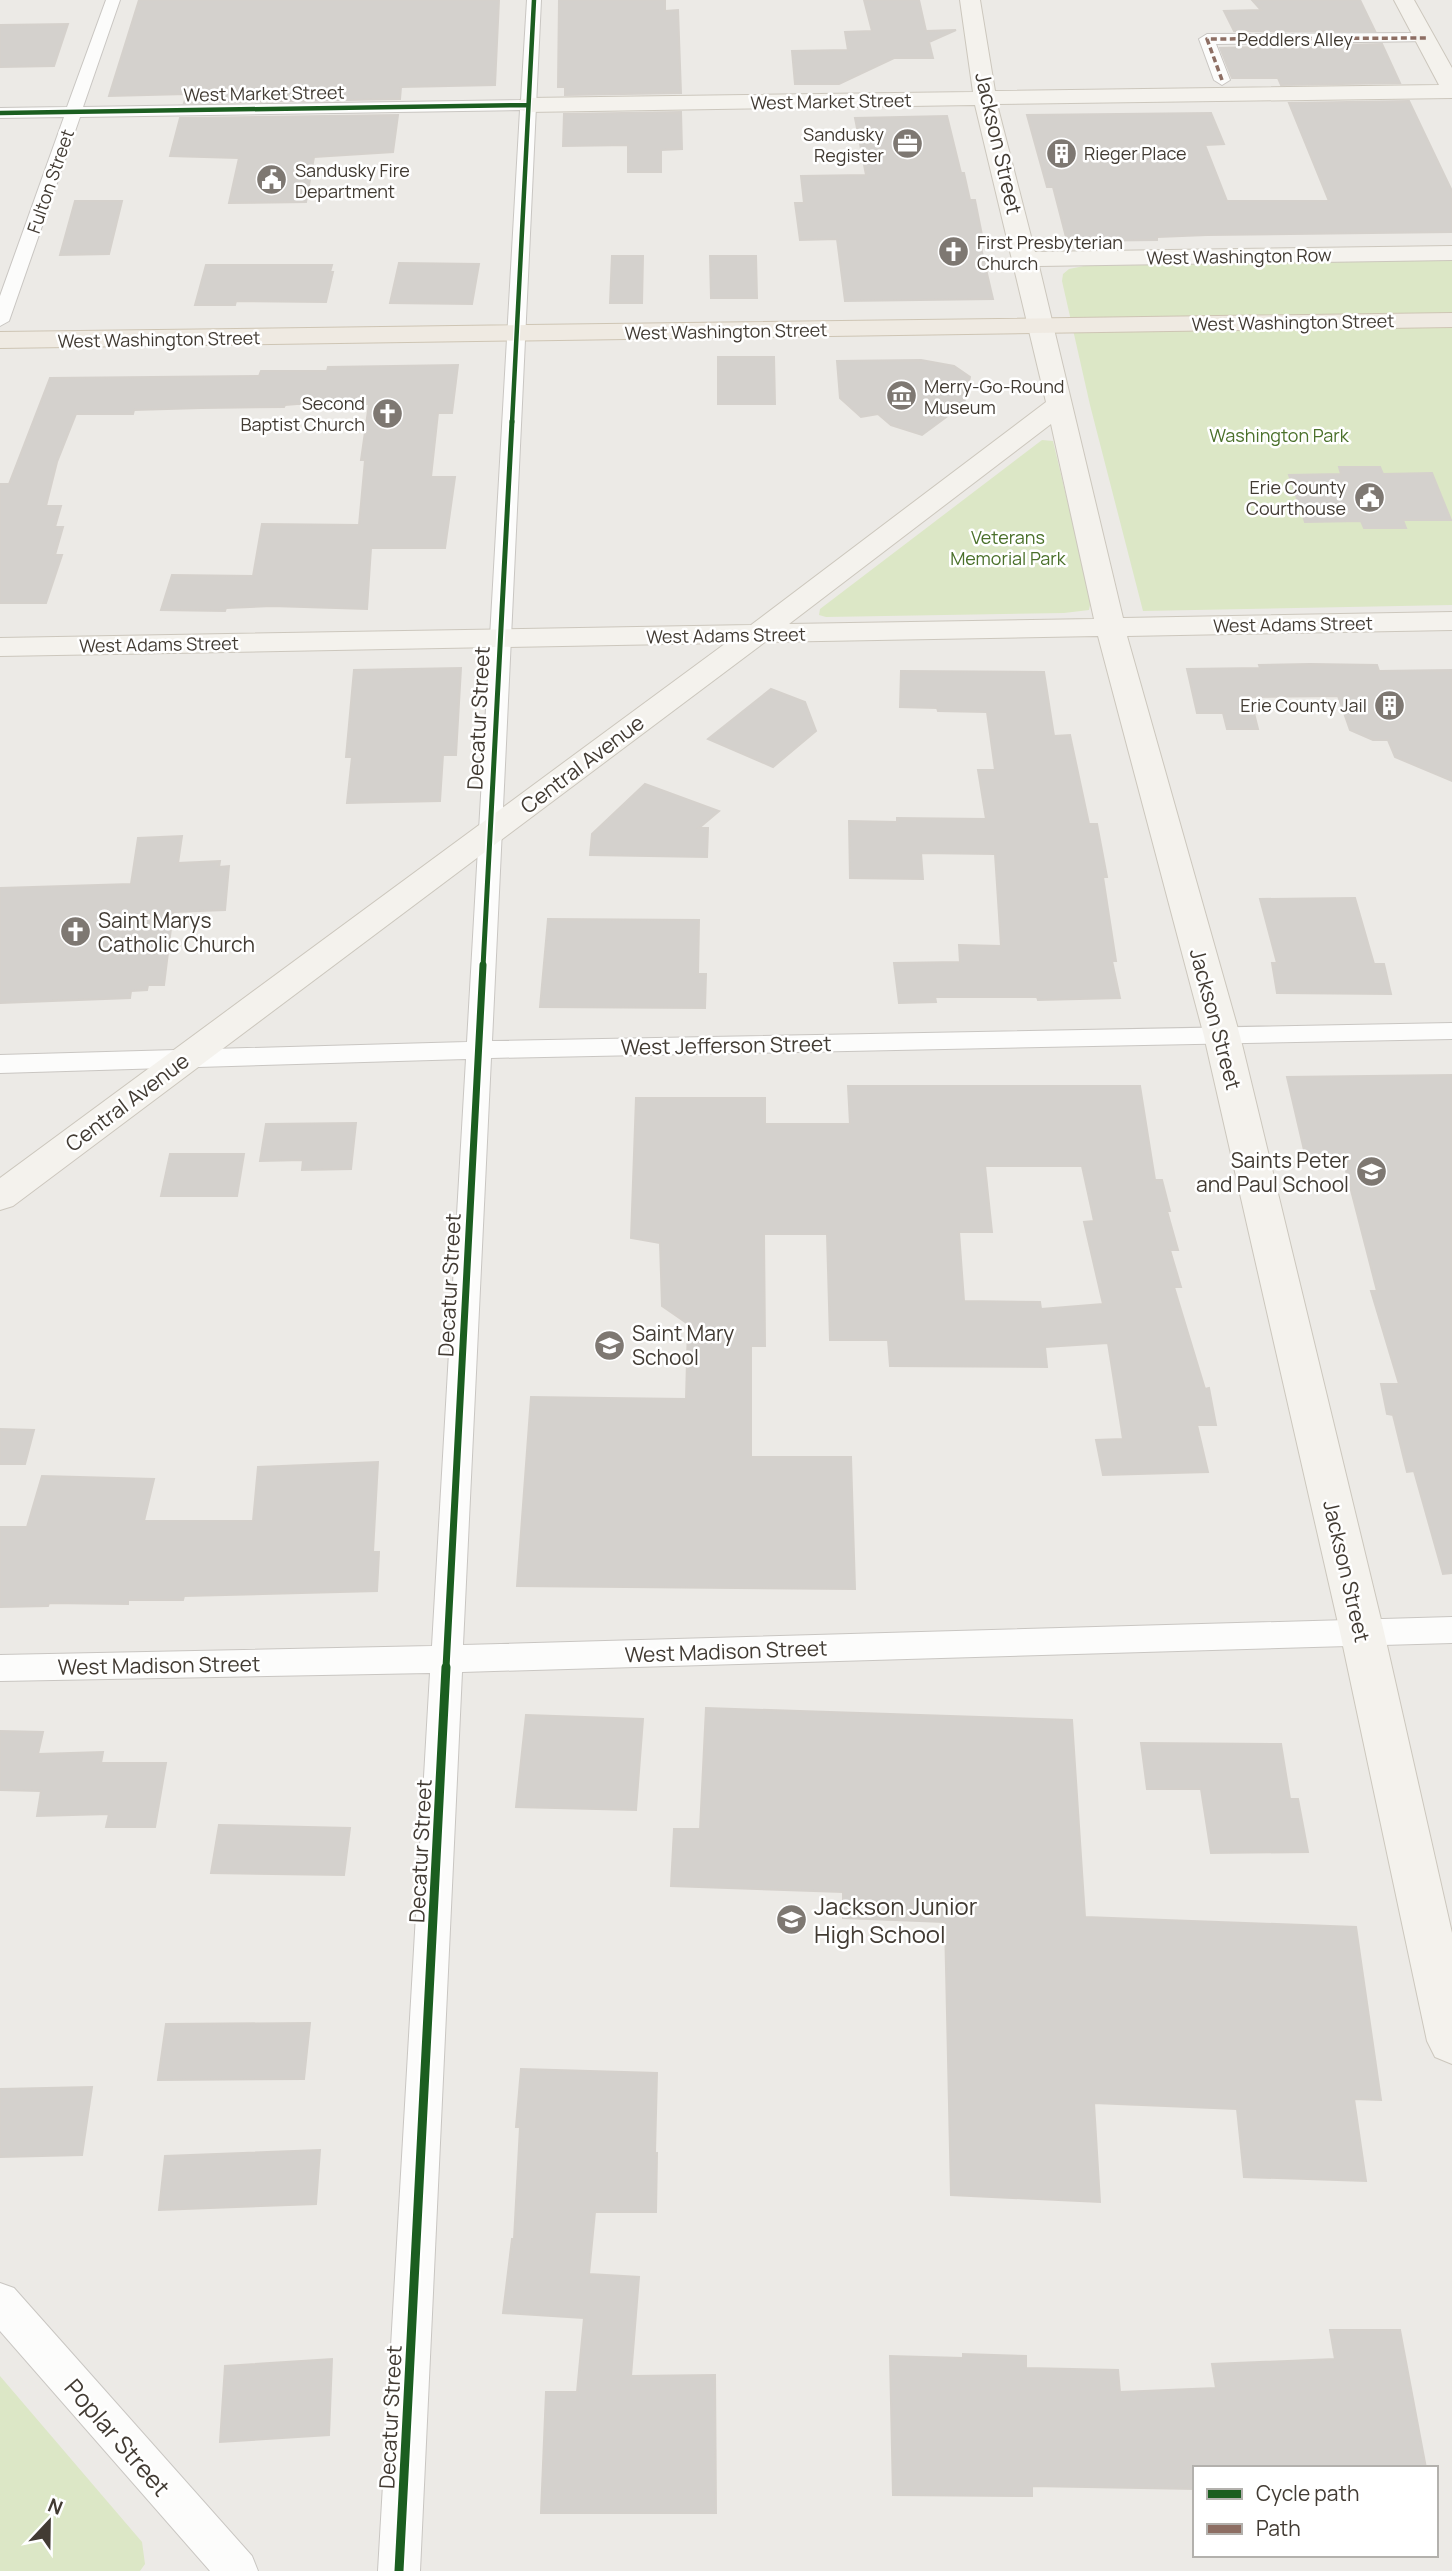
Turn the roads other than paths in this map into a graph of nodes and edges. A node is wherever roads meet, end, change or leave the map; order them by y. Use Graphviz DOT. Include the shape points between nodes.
graph roads {
  1 [pos="113,0"];
  2 [pos="534,0"];
  3 [pos="970,0"];
  4 [pos="1404,0"];
  5 [pos="1426,38"];
  6 [pos="1222,80"];
  7 [pos="1452,89"];
  8 [pos="985,99"];
  9 [pos="528,105"];
  10 [pos="74,112"];
  11 [pos="0,113"];
  12 [pos="1452,253"];
  13 [pos="1026,259"];
  14 [pos="1452,320"];
  15 [pos="0,321"];
  16 [pos="1042,326"];
  17 [pos="516,335"];
  18 [pos="0,340"];
  19 [pos="1060,404"];
  20 [pos="1452,621"];
  21 [pos="1110,627"];
  22 [pos="757,634"];
  23 [pos="500,637"];
  24 [pos="0,647"];
  25 [pos="490,833"];
  26 [pos="1452,1031"];
  27 [pos="1222,1036"];
  28 [pos="479,1050"];
  29 [pos="183,1060"];
  30 [pos="0,1064"];
  31 [pos="0,1196"];
  32 [pos="1452,1630"];
  33 [pos="1362,1632"];
  34 [pos="447,1660"];
  35 [pos="0,1668"];
  36 [pos="1452,2041"];
  37 [pos="0,2302"];
  38 [pos="237,2571"];
  39 [pos="400,2571"];
  1 -- 10 [label="street, Fulton Street"];
  2 -- 9 [label="street, Decatur Street"];
  3 -- 8 [label="street, Jackson Street"];
  4 -- 5 [label="street"];
  5 -- 6 [label="street, Peddlers Alley" via="1207,39"];
  5 -- 7 [label="street"];
  7 -- 8 [label="street, West Market Street"];
  8 -- 9 [label="street, West Market Street"];
  8 -- 13 [label="street, Jackson Street"];
  9 -- 10 [label="street, West Market Street"];
  9 -- 17 [label="street, Decatur Street"];
  10 -- 11 [label="street, West Market Street"];
  10 -- 15 [label="street, Fulton Street"];
  12 -- 13 [label="street, West Washington Row"];
  13 -- 16 [label="street, Jackson Street"];
  14 -- 16 [label="main road, West Washington Street"];
  16 -- 17 [label="main road, West Washington Street"];
  16 -- 19 [label="street, Jackson Street"];
  17 -- 18 [label="main road, West Washington Street"];
  17 -- 23 [label="street, Decatur Street"];
  19 -- 21 [label="street, Jackson Street"];
  19 -- 22 [label="street, Central Avenue"];
  20 -- 21 [label="street, West Adams Street"];
  21 -- 22 [label="street, West Adams Street"];
  21 -- 27 [label="street, Jackson Street"];
  22 -- 23 [label="street, West Adams Street"];
  22 -- 25 [label="street, Central Avenue"];
  23 -- 24 [label="street, West Adams Street"];
  23 -- 25 [label="street, Decatur Street"];
  25 -- 28 [label="street, Decatur Street"];
  25 -- 29 [label="street, Central Avenue"];
  26 -- 27 [label="street, West Jefferson Street"];
  27 -- 28 [label="street, West Jefferson Street"];
  27 -- 33 [label="street, Jackson Street"];
  28 -- 29 [label="street, West Jefferson Street"];
  28 -- 34 [label="street, Decatur Street"];
  29 -- 30 [label="street, West Jefferson Street"];
  29 -- 31 [label="street, Central Avenue"];
  32 -- 33 [label="street, West Madison Street"];
  33 -- 34 [label="street, West Madison Street"];
  33 -- 36 [label="street, Jackson Street"];
  34 -- 35 [label="street, West Madison Street"];
  34 -- 39 [label="street, Decatur Street"];
  37 -- 38 [label="street, Poplar Street"];
}
